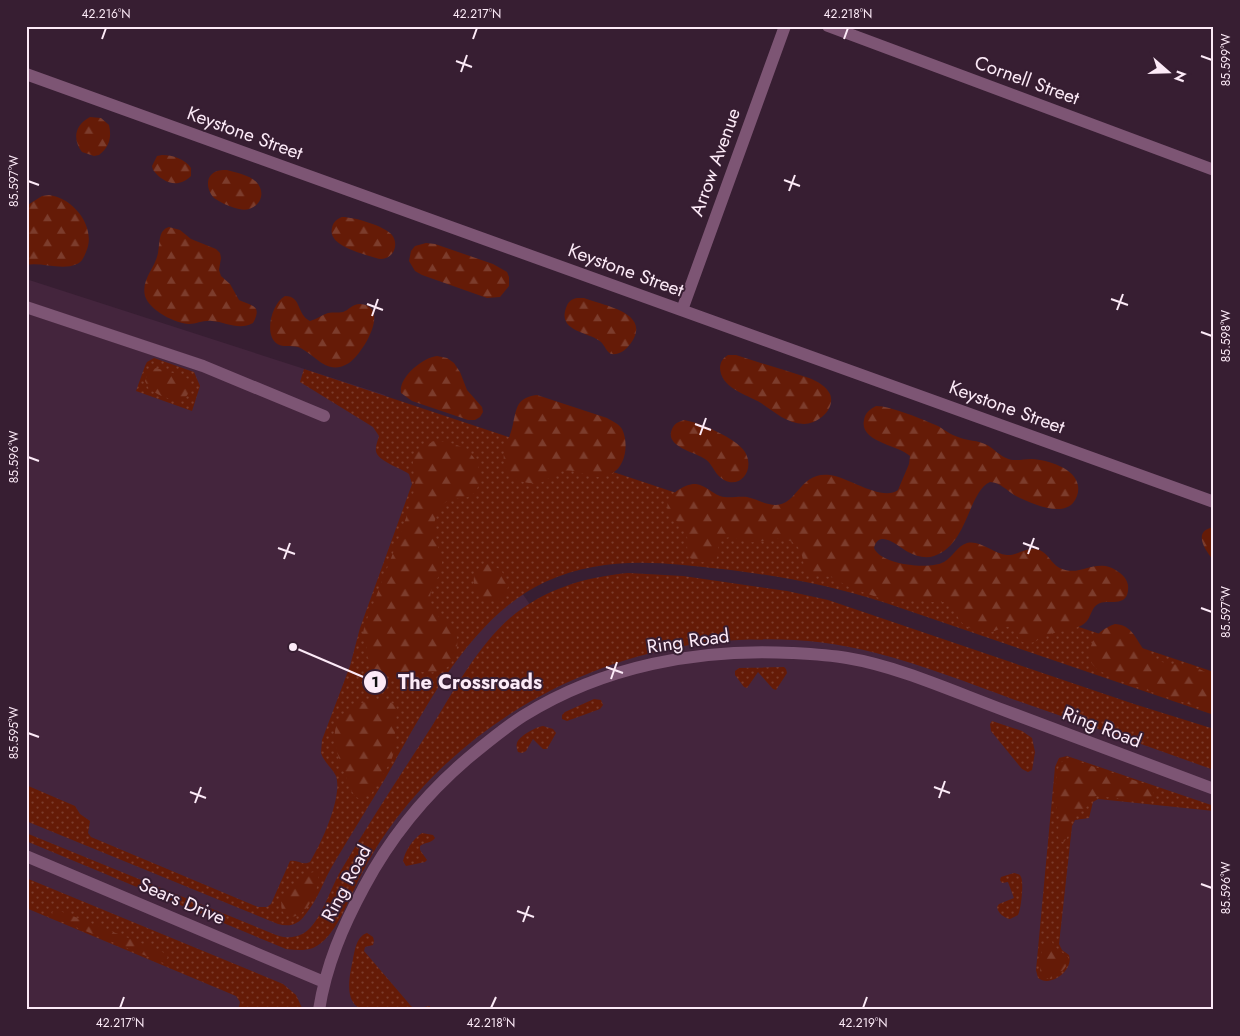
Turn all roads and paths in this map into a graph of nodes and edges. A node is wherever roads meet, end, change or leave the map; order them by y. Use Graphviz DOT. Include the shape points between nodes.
graph roads {
  1 [pos="785,26"];
  2 [pos="828,26"];
  3 [pos="26,74"];
  4 [pos="1214,170"];
  5 [pos="26,307"];
  6 [pos="682,310"];
  7 [pos="324,416"];
  8 [pos="1214,502"];
  9 [pos="1214,789"];
  10 [pos="26,856"];
  11 [pos="324,982"];
  12 [pos="319,1010"];
  1 -- 6 [label="street, Arrow Avenue"];
  2 -- 4 [label="street, Cornell Street"];
  3 -- 6 [label="street, Keystone Street"];
  5 -- 7 [label="street" via="203,366"];
  6 -- 8 [label="street, Keystone Street"];
  9 -- 11 [label="street, Ring Road" via="872,663 824,655 752,652 663,662 624,672 556,698 505,728 454,770 417,808 382,854 339,937"];
  10 -- 11 [label="street, Sears Drive"];
  11 -- 12 [label="street, Ring Road"];
}
